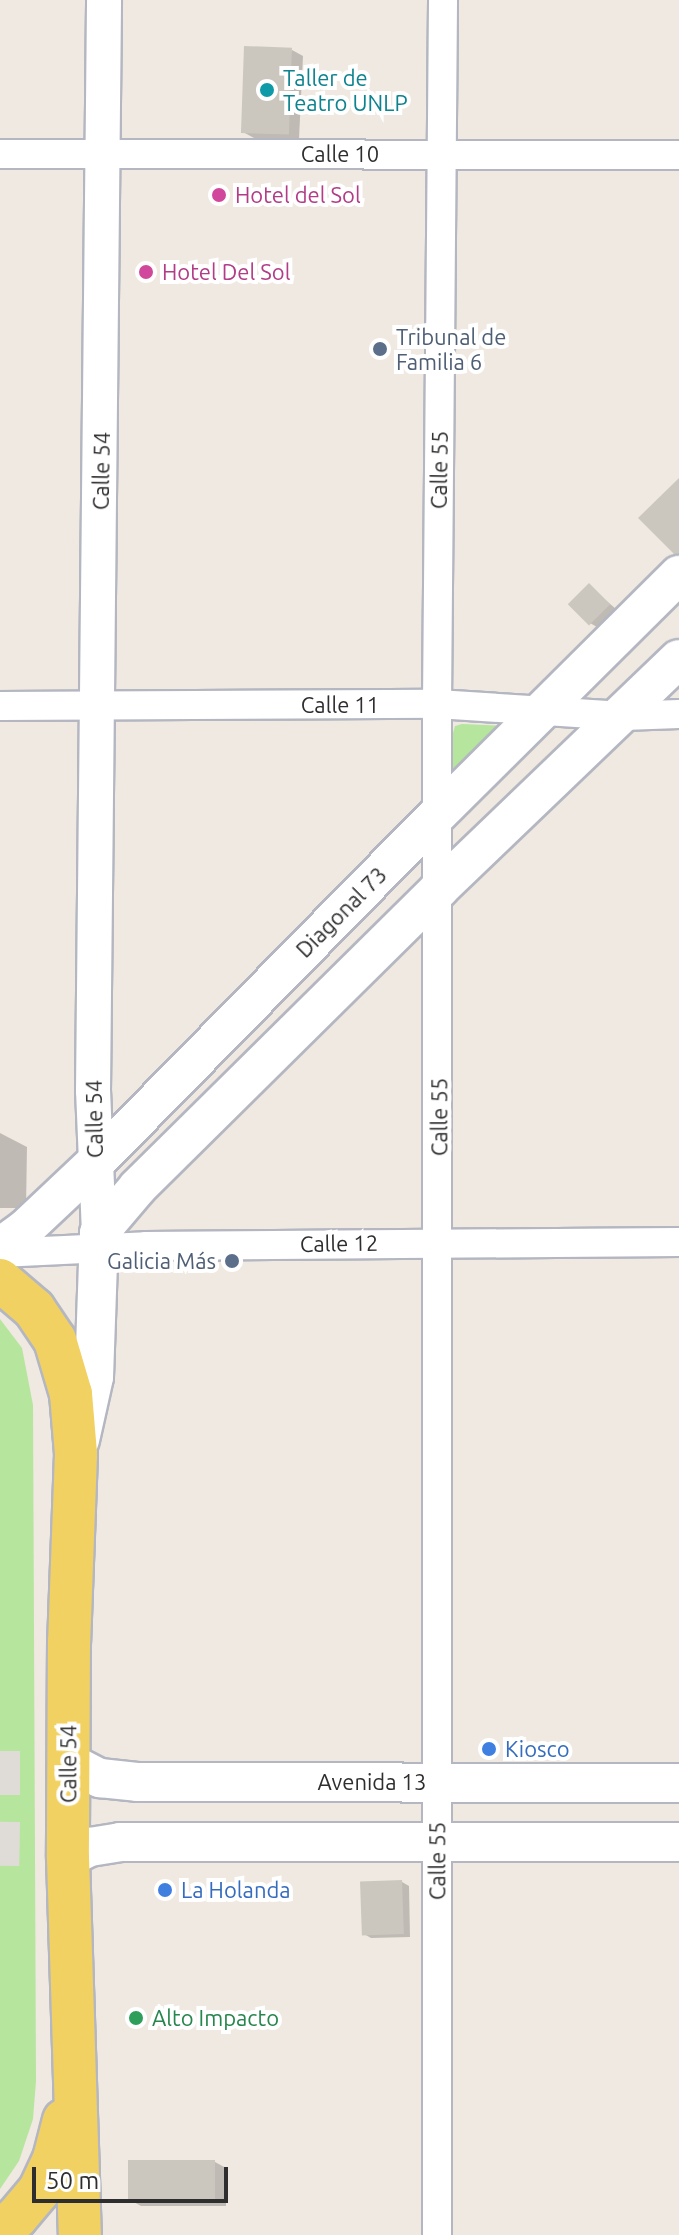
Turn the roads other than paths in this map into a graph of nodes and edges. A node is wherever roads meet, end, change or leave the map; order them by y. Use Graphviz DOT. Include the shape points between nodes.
graph roads {
  1 [pos="104,0"];
  2 [pos="443,0"];
  3 [pos="0,154"];
  4 [pos="104,154"];
  5 [pos="442,154"];
  6 [pos="679,155"];
  7 [pos="679,575"];
  8 [pos="679,659"];
  9 [pos="437,704"];
  10 [pos="0,706"];
  11 [pos="99,706"];
  12 [pos="545,712"];
  13 [pos="679,714"];
  14 [pos="623,716"];
  15 [pos="439,813"];
  16 [pos="439,889"];
  17 [pos="95,1163"];
  18 [pos="98,1241"];
  19 [pos="440,1242"];
  20 [pos="679,1242"];
  21 [pos="0,1247"];
  22 [pos="0,1253"];
  23 [pos="0,1280"];
  24 [pos="76,1454"];
  25 [pos="68,1762"];
  26 [pos="438,1782"];
  27 [pos="679,1783"];
  28 [pos="679,1842"];
  29 [pos="438,1844"];
  30 [pos="68,1858"];
  31 [pos="74,2079"];
  32 [pos="0,2230"];
  33 [pos="80,2235"];
  34 [pos="437,2235"];
  1 -- 4 [label="street, Calle 54"];
  2 -- 5 [label="street, Calle 55"];
  3 -- 4 [label="street, Calle 10"];
  4 -- 5 [label="street, Calle 10"];
  4 -- 11 [label="street, Calle 54"];
  5 -- 6 [label="street, Calle 10"];
  5 -- 9 [label="street, Calle 55"];
  7 -- 12 [label="main road, Diagonal 73"];
  8 -- 14 [label="main road"];
  9 -- 11 [label="street, Calle 11"];
  9 -- 12 [label="street, Calle 11"];
  9 -- 15 [label="street, Calle 55"];
  10 -- 11 [label="street, Calle 11"];
  11 -- 17 [label="street, Calle 54"];
  12 -- 14 [label="street, Calle 11"];
  12 -- 15 [label="main road, Diagonal 73"];
  13 -- 14 [label="street, Calle 11"];
  14 -- 16 [label="main road"];
  15 -- 16 [label="street, Calle 55"];
  15 -- 17 [label="main road, Diagonal 73"];
  16 -- 18 [label="main road" via="138,1187"];
  16 -- 19 [label="street, Calle 55"];
  17 -- 18 [label="street, Calle 54"];
  17 -- 21 [label="main road, Diagonal 73"];
  18 -- 19 [label="street, Calle 12"];
  18 -- 22 [label="street, Calle 12"];
  18 -- 24 [label="main road, Calle 54" via="94,1377"];
  19 -- 20 [label="street, Calle 12"];
  19 -- 26 [label="street, Calle 55"];
  23 -- 24 [label="main road" via="34,1309 55,1340 71,1394"];
  24 -- 25 [label="main road, Calle 54"];
  25 -- 26 [label="main road, Avenida 13" via="100,1778 126,1781"];
  25 -- 30 [label="main road, Calle 54"];
  26 -- 27 [label="main road, Avenida 13"];
  26 -- 29 [label="street, Calle 55"];
  28 -- 29 [label="main road"];
  29 -- 30 [label="main road" via="120,1842 90,1847"];
  29 -- 34 [label="street, Calle 55"];
  30 -- 31 [label="main road, Calle 54"];
  31 -- 32 [label="main road" via="54,2159 39,2191"];
  31 -- 33 [label="main road, Calle 54"];
}
